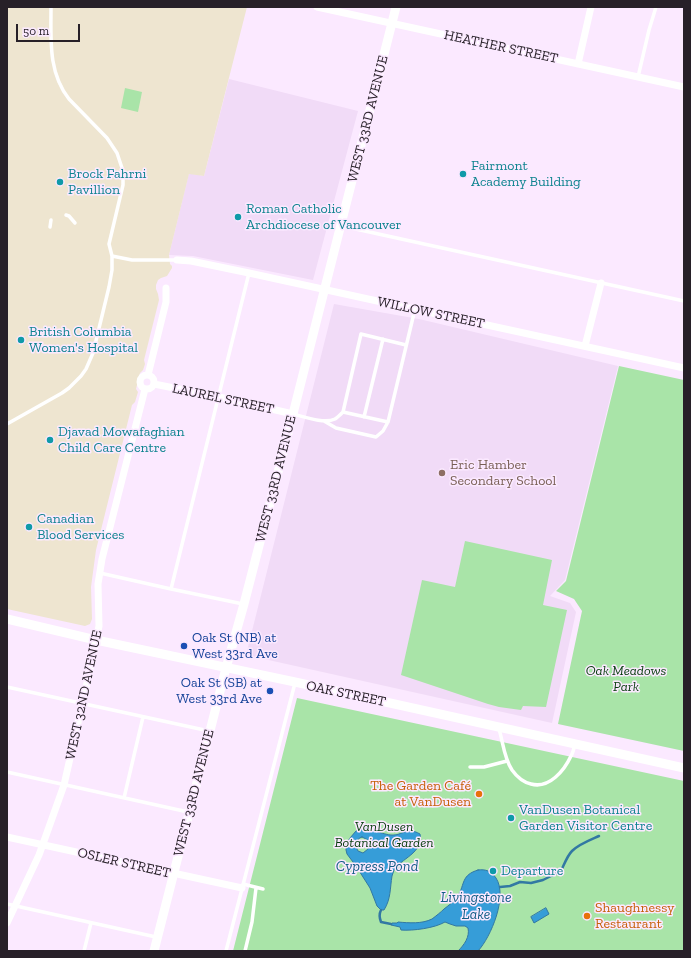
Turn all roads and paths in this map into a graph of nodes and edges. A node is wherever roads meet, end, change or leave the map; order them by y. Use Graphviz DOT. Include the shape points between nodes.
graph roads {
  1 [pos="51,7"];
  2 [pos="317,7"];
  3 [pos="396,7"];
  4 [pos="591,7"];
  5 [pos="656,7"];
  6 [pos="392,24"];
  7 [pos="578,64"];
  8 [pos="638,77"];
  9 [pos="684,87"];
  10 [pos="66,216"];
  11 [pos="51,220"];
  12 [pos="76,223"];
  13 [pos="340,226"];
  14 [pos="50,227"];
  15 [pos="112,256"];
  16 [pos="177,260"];
  17 [pos="249,273"];
  18 [pos="601,282"];
  19 [pos="166,288"];
  20 [pos="324,290"];
  21 [pos="684,301"];
  22 [pos="414,309"];
  23 [pos="383,339"];
  24 [pos="406,345"];
  25 [pos="585,346"];
  26 [pos="684,368"];
  27 [pos="148,375"];
  28 [pos="154,384"];
  29 [pos="145,389"];
  30 [pos="218,397"];
  31 [pos="343,412"];
  32 [pos="293,414"];
  33 [pos="364,417"];
  34 [pos="324,421"];
  35 [pos="388,422"];
  36 [pos="7,424"];
  37 [pos="100,573"];
  38 [pos="170,589"];
  39 [pos="244,604"];
  40 [pos="7,619"];
  41 [pos="96,640"];
  42 [pos="226,668"];
  43 [pos="295,682"];
  44 [pos="7,687"];
  45 [pos="83,703"];
  46 [pos="144,717"];
  47 [pos="499,728"];
  48 [pos="210,731"];
  49 [pos="575,744"];
  50 [pos="507,760"];
  51 [pos="470,767"];
  52 [pos="684,768"];
  53 [pos="7,772"];
  54 [pos="64,785"];
  55 [pos="124,798"];
  56 [pos="189,813"];
  57 [pos="7,837"];
  58 [pos="43,845"];
  59 [pos="173,874"];
  60 [pos="242,886"];
  61 [pos="256,888"];
  62 [pos="263,889"];
  63 [pos="7,904"];
  64 [pos="16,906"];
  65 [pos="7,923"];
  66 [pos="91,923"];
  67 [pos="157,938"];
  68 [pos="84,951"];
  69 [pos="154,951"];
  70 [pos="226,951"];
  71 [pos="245,951"];
  1 -- 15 [label="lane" via="52,58 60,84 73,104 108,138 121,162 122,185 109,244"];
  2 -- 6 [label="street, HEATHER STREET"];
  3 -- 6 [label="street, WEST 33RD AVENUE"];
  4 -- 7 [label="street"];
  5 -- 8 [label="lane"];
  6 -- 7 [label="street, HEATHER STREET"];
  6 -- 13 [label="street, WEST 33RD AVENUE"];
  7 -- 8 [label="street, HEATHER STREET"];
  8 -- 9 [label="street, HEATHER STREET"];
  10 -- 12 [label="lane"];
  11 -- 14 [label="lane"];
  13 -- 18 [label="lane"];
  13 -- 20 [label="street, WEST 33RD AVENUE"];
  15 -- 16 [label="lane" via="132,260"];
  15 -- 36 [label="lane" via="109,287 93,353 86,369 69,388"];
  16 -- 17 [label="street, WILLOW STREET"];
  17 -- 20 [label="street, WILLOW STREET"];
  17 -- 30 [label="lane"];
  18 -- 21 [label="lane"];
  18 -- 25 [label="street"];
  19 -- 27 [label="street" via="166,302"];
  20 -- 22 [label="street, WILLOW STREET"];
  20 -- 32 [label="street, WEST 33RD AVENUE"];
  22 -- 24 [label="lane"];
  22 -- 25 [label="street, WILLOW STREET"];
  23 -- 24 [label="lane"];
  23 -- 31 [label="lane" via="361,334"];
  23 -- 33 [label="lane"];
  24 -- 35 [label="lane"];
  25 -- 26 [label="street, WILLOW STREET"];
  27 -- 28 [label="street"];
  27 -- 29 [label="street" via="140,381"];
  28 -- 29 [label="street" via="151,388"];
  28 -- 30 [label="street, LAUREL STREET"];
  29 -- 37 [label="street, WEST 32ND AVENUE"];
  30 -- 32 [label="street, LAUREL STREET"];
  30 -- 38 [label="lane"];
  31 -- 33 [label="lane"];
  31 -- 34 [label="lane" via="336,418"];
  32 -- 34 [label="lane"];
  32 -- 39 [label="street, WEST 33RD AVENUE"];
  33 -- 35 [label="lane"];
  34 -- 35 [label="lane" via="336,428 376,438"];
  37 -- 38 [label="lane"];
  37 -- 41 [label="street, WEST 32ND AVENUE" via="99,626"];
  38 -- 39 [label="lane"];
  39 -- 42 [label="street, WEST 33RD AVENUE"];
  40 -- 41 [label="street, OAK STREET"];
  41 -- 42 [label="street, OAK STREET"];
  41 -- 45 [label="street, WEST 32ND AVENUE"];
  42 -- 43 [label="street, OAK STREET"];
  42 -- 48 [label="street, WEST 33RD AVENUE"];
  43 -- 47 [label="street, OAK STREET"];
  43 -- 60 [label="lane"];
  44 -- 45 [label="lane"];
  45 -- 46 [label="lane"];
  45 -- 54 [label="street, WEST 32ND AVENUE"];
  46 -- 48 [label="lane"];
  46 -- 55 [label="lane"];
  47 -- 49 [label="street, OAK STREET"];
  47 -- 50 [label="lane"];
  48 -- 56 [label="street, WEST 33RD AVENUE"];
  49 -- 50 [label="lane" via="560,773 554,779 537,786 522,781"];
  49 -- 52 [label="street, OAK STREET"];
  50 -- 51 [label="lane" via="484,767"];
  53 -- 54 [label="lane"];
  54 -- 55 [label="lane"];
  54 -- 58 [label="street, WEST 32ND AVENUE"];
  55 -- 56 [label="lane"];
  56 -- 59 [label="street, WEST 33RD AVENUE"];
  57 -- 58 [label="street, OSLER STREET"];
  58 -- 59 [label="street, OSLER STREET"];
  58 -- 64 [label="street, WEST 32ND AVENUE"];
  59 -- 60 [label="street, OSLER STREET"];
  59 -- 67 [label="street, WEST 33RD AVENUE"];
  60 -- 61 [label="lane"];
  60 -- 70 [label="lane"];
  61 -- 62 [label="lane"];
  61 -- 71 [label="lane"];
  63 -- 64 [label="lane"];
  64 -- 65 [label="street, WEST 32ND AVENUE"];
  64 -- 66 [label="lane"];
  66 -- 67 [label="lane"];
  66 -- 68 [label="lane"];
  67 -- 69 [label="street, WEST 33RD AVENUE"];
}
